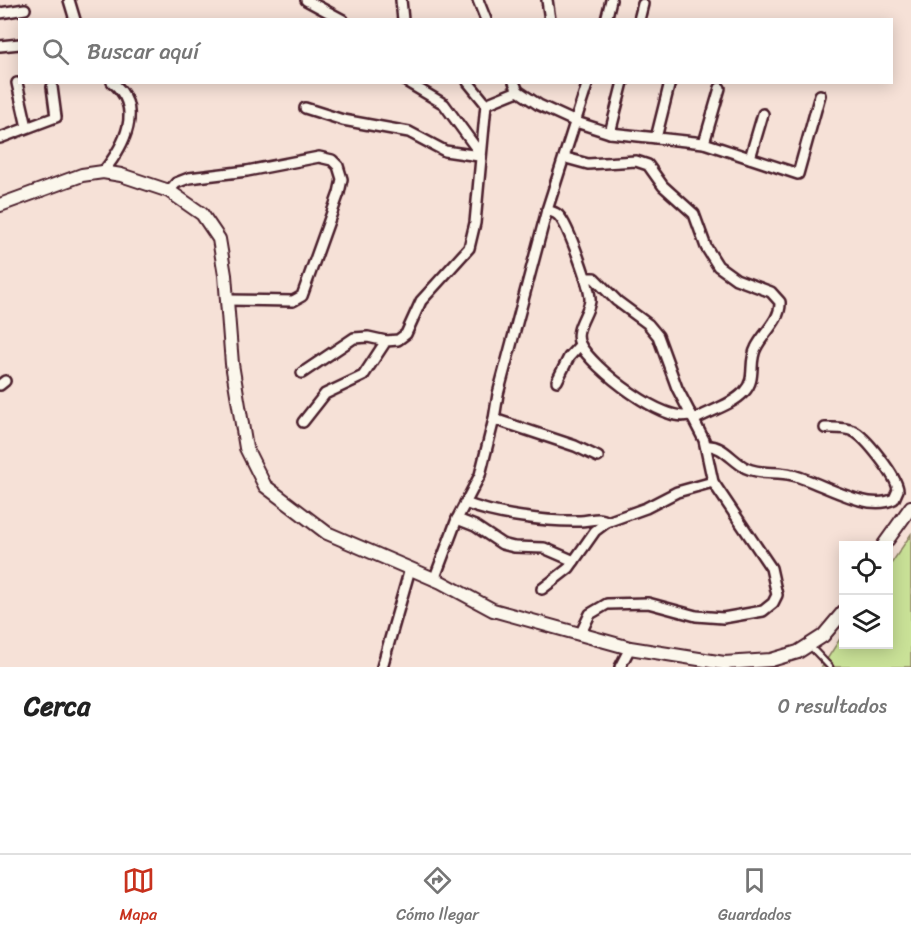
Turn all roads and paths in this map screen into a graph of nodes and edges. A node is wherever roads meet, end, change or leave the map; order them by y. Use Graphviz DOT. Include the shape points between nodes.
graph roads {
  1 [pos="69,0"];
  2 [pos="306,0"];
  3 [pos="401,0"];
  4 [pos="478,0"];
  5 [pos="548,0"];
  6 [pos="611,0"];
  7 [pos="643,4"];
  8 [pos="25,9"];
  9 [pos="0,13"];
  10 [pos="74,18"];
  11 [pos="339,18"];
  12 [pos="404,18"];
  13 [pos="485,18"];
  14 [pos="550,18"];
  15 [pos="606,18"];
  16 [pos="640,18"];
  17 [pos="18,44"];
  18 [pos="0,46"];
  19 [pos="17,83"];
  20 [pos="114,84"];
  21 [pos="410,84"];
  22 [pos="470,84"];
  23 [pos="587,84"];
  24 [pos="622,84"];
  25 [pos="670,84"];
  26 [pos="52,87"];
  27 [pos="516,87"];
  28 [pos="720,88"];
  29 [pos="820,94"];
  30 [pos="486,104"];
  31 [pos="305,108"];
  32 [pos="763,114"];
  33 [pos="576,122"];
  34 [pos="27,127"];
  35 [pos="610,133"];
  36 [pos="0,138"];
  37 [pos="656,138"];
  38 [pos="704,143"];
  39 [pos="479,154"];
  40 [pos="566,158"];
  41 [pos="750,158"];
  42 [pos="103,172"];
  43 [pos="169,190"];
  44 [pos="0,205"];
  45 [pos="547,210"];
  46 [pos="587,278"];
  47 [pos="227,300"];
  48 [pos="386,341"];
  49 [pos="580,345"];
  50 [pos="302,373"];
  51 [pos="557,381"];
  52 [pos="693,417"];
  53 [pos="494,420"];
  54 [pos="303,422"];
  55 [pos="825,428"];
  56 [pos="706,446"];
  57 [pos="598,457"];
  58 [pos="713,482"];
  59 [pos="894,498"];
  60 [pos="465,503"];
  61 [pos="909,509"];
  62 [pos="457,519"];
  63 [pos="607,522"];
  64 [pos="887,541"];
  65 [pos="574,561"];
  66 [pos="410,569"];
  67 [pos="434,580"];
  68 [pos="542,589"];
  69 [pos="839,616"];
  70 [pos="580,635"];
  71 [pos="810,646"];
  72 [pos="630,648"];
  73 [pos="382,667"];
  74 [pos="620,667"];
  75 [pos="830,667"];
  1 -- 10 [label="street"];
  2 -- 11 [label="street"];
  3 -- 12 [label="street"];
  4 -- 13 [label="street"];
  5 -- 14 [label="street"];
  6 -- 15 [label="street"];
  7 -- 16 [label="street"];
  8 -- 9 [label="street"];
  17 -- 18 [label="street"];
  19 -- 34 [label="street"];
  20 -- 42 [label="street" via="130,106 128,129"];
  21 -- 39 [label="street" via="444,104"];
  22 -- 30 [label="street"];
  23 -- 33 [label="street"];
  24 -- 35 [label="street"];
  25 -- 37 [label="street"];
  26 -- 34 [label="street" via="56,117"];
  27 -- 30 [label="street"];
  27 -- 33 [label="street" via="539,105"];
  28 -- 38 [label="street"];
  29 -- 41 [label="street" via="798,174"];
  30 -- 39 [label="street"];
  31 -- 39 [label="street" via="343,120 409,132 445,151"];
  32 -- 41 [label="street"];
  33 -- 35 [label="street"];
  33 -- 40 [label="street"];
  34 -- 36 [label="street"];
  35 -- 37 [label="street"];
  37 -- 38 [label="street"];
  38 -- 41 [label="street"];
  39 -- 48 [label="street" via="475,223 469,248 421,301 406,334 398,340"];
  40 -- 45 [label="street"];
  40 -- 52 [label="street" via="588,164 636,160 648,165 663,186 694,214 718,266 736,279 771,292 780,302 778,316 754,353 753,377 748,387 735,399"];
  42 -- 43 [label="main road"];
  42 -- 44 [label="main road" via="82,175"];
  43 -- 47 [label="main road" via="202,214 219,238"];
  43 -- 47 [label="street" via="189,178 312,157 332,160 340,171 339,193 302,296 293,301"];
  45 -- 46 [label="street" via="564,222"];
  45 -- 53 [label="street"];
  46 -- 49 [label="street" via="590,302 579,331"];
  46 -- 52 [label="street" via="594,278 655,332"];
  47 -- 66 [label="main road" via="232,364 246,448 265,486 327,533"];
  48 -- 50 [label="street" via="354,338"];
  48 -- 54 [label="street" via="363,376 325,394"];
  49 -- 51 [label="street"];
  49 -- 52 [label="street" via="598,367 628,391 676,416"];
  52 -- 56 [label="street"];
  53 -- 57 [label="street"];
  53 -- 60 [label="street" via="480,475"];
  55 -- 59 [label="street" via="851,430 864,438 894,476 898,490"];
  56 -- 58 [label="street"];
  56 -- 59 [label="street" via="718,448 754,471 794,475 866,500"];
  58 -- 63 [label="street" via="677,492"];
  58 -- 70 [label="street" via="771,568 777,584 774,603 759,612 715,618 654,604 607,604 590,614"];
  59 -- 61 [label="street"];
  60 -- 62 [label="street"];
  60 -- 63 [label="street" via="488,511"];
  61 -- 64 [label="main road"];
  62 -- 65 [label="street" via="502,544 544,548"];
  62 -- 67 [label="street"];
  63 -- 65 [label="street" via="595,531"];
  65 -- 68 [label="street"];
  66 -- 67 [label="main road"];
  66 -- 73 [label="street"];
  67 -- 70 [label="main road" via="493,609"];
  69 -- 71 [label="main road"];
  70 -- 72 [label="main road"];
  71 -- 72 [label="main road" via="785,657 748,663 724,663"];
  71 -- 75 [label="lane"];
  72 -- 74 [label="street"];
}
